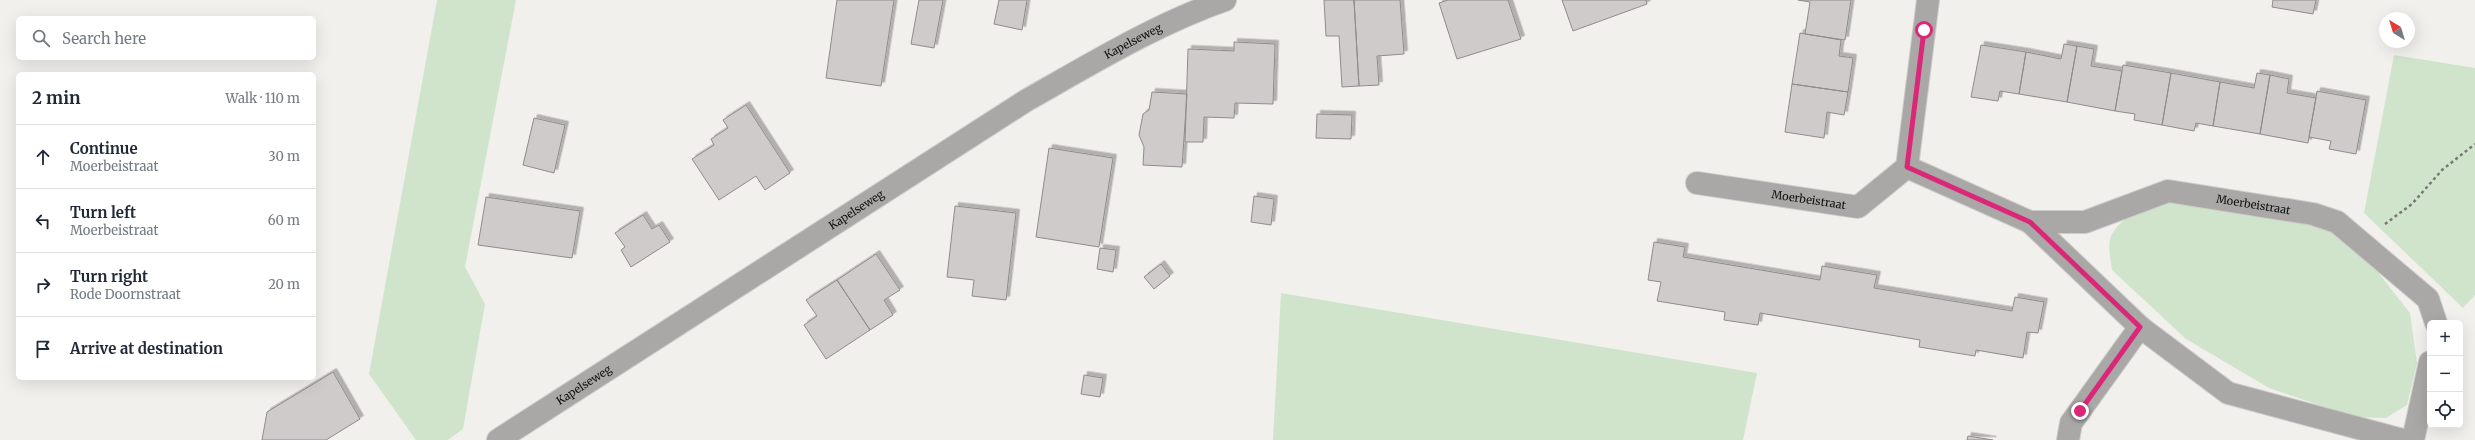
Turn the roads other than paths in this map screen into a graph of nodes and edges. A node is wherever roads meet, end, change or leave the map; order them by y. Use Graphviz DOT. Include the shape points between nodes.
graph roads {
  1 [pos="1225,0"];
  2 [pos="1928,0"];
  3 [pos="1907,167"];
  4 [pos="1697,183"];
  5 [pos="2030,222"];
  6 [pos="2435,320"];
  7 [pos="2140,327"];
  8 [pos="2427,376"];
  9 [pos="498,440"];
  10 [pos="2068,440"];
  11 [pos="2403,440"];
  12 [pos="2413,440"];
  1 -- 9 [label="street, Kapelseweg" via="1193,11 1101,58 1027,100"];
  2 -- 3 [label="street"];
  3 -- 4 [label="street, Moerbeistraat" via="1858,207"];
  3 -- 5 [label="street, Moerbeistraat"];
  5 -- 6 [label="street, Moerbeistraat" via="2085,222 2168,191 2313,214 2337,222 2428,299"];
  5 -- 7 [label="street, Moerbeistraat"];
  7 -- 10 [label="street" via="2071,423"];
  7 -- 11 [label="street, Moerbeistraat" via="2228,393"];
  8 -- 12 [label="street"];
}
